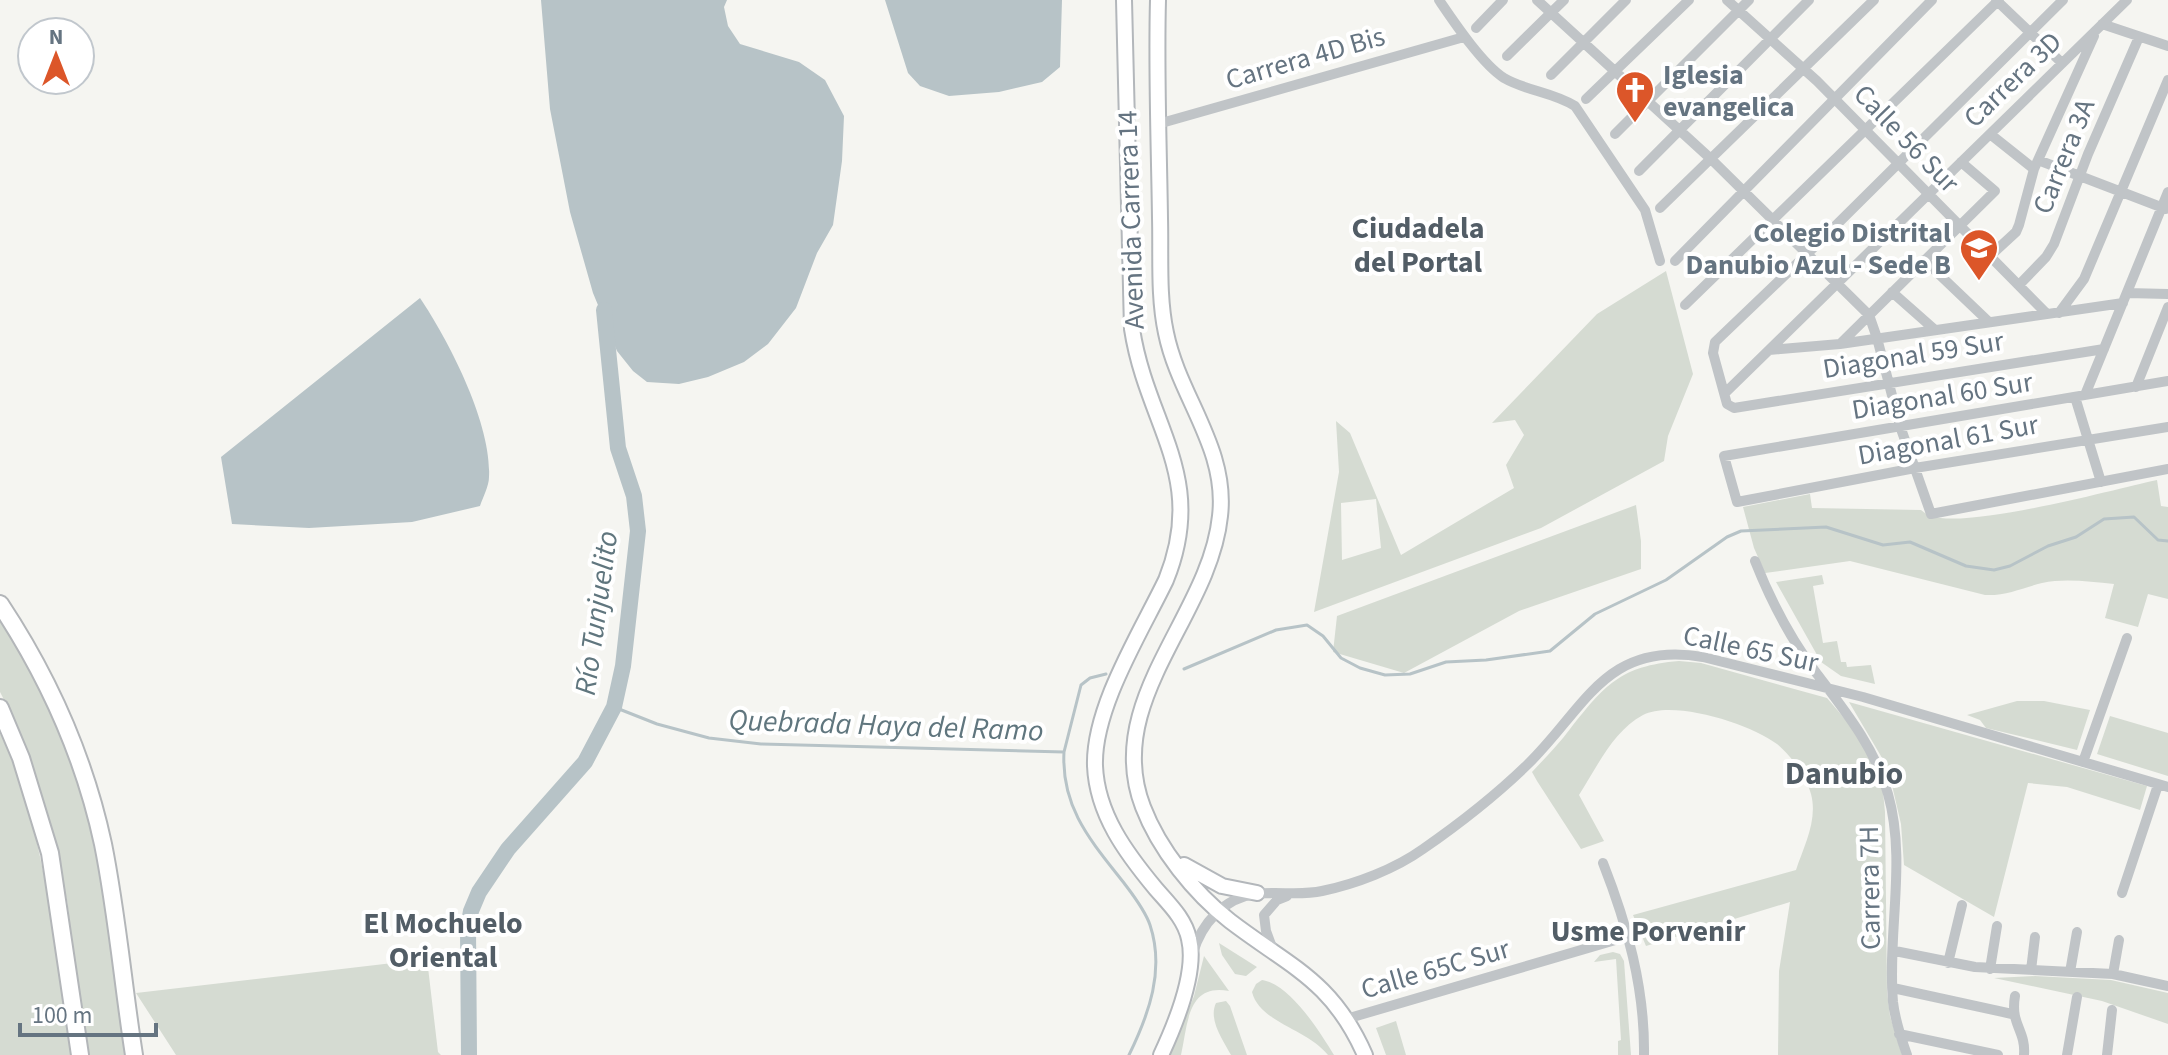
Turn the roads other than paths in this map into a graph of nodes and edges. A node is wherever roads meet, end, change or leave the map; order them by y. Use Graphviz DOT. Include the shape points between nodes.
graph roads {
  1 [pos="1124,0"];
  2 [pos="1158,0"];
  3 [pos="1439,0"];
  4 [pos="1503,0"];
  5 [pos="1537,0"];
  6 [pos="1564,0"];
  7 [pos="1626,0"];
  8 [pos="1689,0"];
  9 [pos="1727,0"];
  10 [pos="1749,0"];
  11 [pos="1809,0"];
  12 [pos="1874,0"];
  13 [pos="1932,0"];
  14 [pos="2063,0"];
  15 [pos="2127,0"];
  16 [pos="1997,1"];
  17 [pos="1738,10"];
  18 [pos="1551,13"];
  19 [pos="2100,26"];
  20 [pos="1476,28"];
  21 [pos="2030,33"];
  22 [pos="1464,37"];
  23 [pos="2139,37"];
  24 [pos="1771,38"];
  25 [pos="1584,42"];
  26 [pos="2168,46"];
  27 [pos="1507,56"];
  28 [pos="2062,63"];
  29 [pos="1804,69"];
  30 [pos="1616,71"];
  31 [pos="1551,75"];
  32 [pos="2168,80"];
  33 [pos="1835,98"];
  34 [pos="1586,99"];
  35 [pos="1648,100"];
  36 [pos="1158,124"];
  37 [pos="1680,130"];
  38 [pos="1866,130"];
  39 [pos="1615,134"];
  40 [pos="1990,134"];
  41 [pos="1711,159"];
  42 [pos="1899,161"];
  43 [pos="1961,162"];
  44 [pos="2036,164"];
  45 [pos="1639,171"];
  46 [pos="2080,176"];
  47 [pos="1744,191"];
  48 [pos="2121,192"];
  49 [pos="2168,192"];
  50 [pos="1929,193"];
  51 [pos="1660,208"];
  52 [pos="2165,208"];
  53 [pos="1773,220"];
  54 [pos="1961,227"];
  55 [pos="1807,254"];
  56 [pos="1990,256"];
  57 [pos="1924,260"];
  58 [pos="1660,261"];
  59 [pos="1675,261"];
  60 [pos="1837,284"];
  61 [pos="2019,285"];
  62 [pos="1892,292"];
  63 [pos="2168,294"];
  64 [pos="2125,298"];
  65 [pos="1685,305"];
  66 [pos="2168,307"];
  67 [pos="2053,313"];
  68 [pos="1869,315"];
  69 [pos="1989,322"];
  70 [pos="1935,330"];
  71 [pos="1877,338"];
  72 [pos="1840,344"];
  73 [pos="2104,349"];
  74 [pos="1769,350"];
  75 [pos="2168,381"];
  76 [pos="1888,382"];
  77 [pos="2136,387"];
  78 [pos="1725,393"];
  79 [pos="2080,396"];
  80 [pos="1900,426"];
  81 [pos="2168,427"];
  82 [pos="2088,440"];
  83 [pos="1915,468"];
  84 [pos="2168,469"];
  85 [pos="2101,482"];
  86 [pos="1737,502"];
  87 [pos="1755,561"];
  88 [pos="0,604"];
  89 [pos="2127,638"];
  90 [pos="1829,689"];
  91 [pos="0,708"];
  92 [pos="2083,762"];
  93 [pos="2163,786"];
  94 [pos="1171,856"];
  95 [pos="1603,863"];
  96 [pos="1257,893"];
  97 [pos="1297,893"];
  98 [pos="2122,893"];
  99 [pos="1962,905"];
  100 [pos="1218,911"];
  101 [pos="1997,926"];
  102 [pos="2077,932"];
  103 [pos="1629,936"];
  104 [pos="2035,937"];
  105 [pos="2119,940"];
  106 [pos="1273,950"];
  107 [pos="1895,951"];
  108 [pos="1191,963"];
  109 [pos="1948,963"];
  110 [pos="1990,969"];
  111 [pos="2031,970"];
  112 [pos="2070,972"];
  113 [pos="2113,974"];
  114 [pos="2168,986"];
  115 [pos="1893,988"];
  116 [pos="2015,996"];
  117 [pos="2077,997"];
  118 [pos="2112,1010"];
  119 [pos="2012,1014"];
  120 [pos="1346,1019"];
  121 [pos="1899,1034"];
  122 [pos="80,1055"];
  123 [pos="134,1055"];
  124 [pos="1161,1055"];
  125 [pos="1365,1055"];
  126 [pos="1644,1055"];
  127 [pos="1907,1055"];
  128 [pos="1998,1055"];
  129 [pos="2024,1055"];
  130 [pos="2067,1055"];
  131 [pos="2107,1055"];
  1 -- 108 [label="main road, Avenida Carrera 14" via="1130,315 1139,363 1177,473 1182,520 1170,571 1102,717 1095,767 1110,824 1185,926"];
  2 -- 36 [label="main road, Avenida Carrera 14"];
  3 -- 22 [label="street"];
  4 -- 20 [label="street"];
  5 -- 18 [label="street"];
  6 -- 18 [label="street"];
  7 -- 25 [label="street"];
  8 -- 30 [label="street"];
  9 -- 17 [label="street, Calle 56 Sur"];
  10 -- 17 [label="street"];
  11 -- 24 [label="street"];
  12 -- 29 [label="street"];
  13 -- 33 [label="street"];
  14 -- 21 [label="street"];
  15 -- 19 [label="street, Carrera 3D"];
  16 -- 21 [label="street"];
  16 -- 38 [label="street"];
  17 -- 24 [label="street, Calle 56 Sur"];
  17 -- 35 [label="street"];
  18 -- 25 [label="street"];
  18 -- 27 [label="street"];
  19 -- 23 [label="street"];
  19 -- 28 [label="street, Carrera 3D"];
  19 -- 44 [label="street"];
  21 -- 28 [label="street"];
  21 -- 42 [label="street"];
  22 -- 36 [label="street, Carrera 4D Bis"];
  22 -- 58 [label="street" via="1504,77 1575,106 1645,210"];
  23 -- 26 [label="street"];
  23 -- 46 [label="street, Carrera 3A"];
  24 -- 29 [label="street, Calle 56 Sur"];
  24 -- 37 [label="street"];
  25 -- 30 [label="street"];
  25 -- 31 [label="street"];
  28 -- 40 [label="street, Carrera 3D"];
  29 -- 33 [label="street, Calle 56 Sur"];
  29 -- 41 [label="street"];
  30 -- 34 [label="street"];
  30 -- 35 [label="street"];
  32 -- 48 [label="street"];
  33 -- 38 [label="street, Calle 56 Sur"];
  33 -- 47 [label="street"];
  35 -- 37 [label="street"];
  35 -- 39 [label="street"];
  36 -- 94 [label="main road, Avenida Carrera 14" via="1166,333 1216,457 1222,501 1211,559 1145,699 1134,741 1138,795"];
  37 -- 41 [label="street"];
  37 -- 45 [label="street"];
  38 -- 42 [label="street, Calle 56 Sur"];
  38 -- 53 [label="street"];
  40 -- 43 [label="street, Carrera 3D"];
  40 -- 44 [label="street"];
  41 -- 47 [label="street"];
  41 -- 51 [label="street"];
  42 -- 50 [label="street, Calle 56 Sur"];
  42 -- 55 [label="street"];
  43 -- 50 [label="street, Carrera 3D"];
  43 -- 54 [label="street" via="1995,191"];
  44 -- 46 [label="street"];
  44 -- 56 [label="street" via="2016,232"];
  46 -- 48 [label="street"];
  46 -- 61 [label="street, Carrera 3A" via="2054,244"];
  47 -- 53 [label="street"];
  47 -- 59 [label="street"];
  48 -- 52 [label="street"];
  48 -- 67 [label="street" via="2084,279"];
  49 -- 52 [label="street"];
  50 -- 54 [label="street, Calle 56 Sur"];
  50 -- 60 [label="street, Carrera 3D"];
  52 -- 64 [label="street"];
  53 -- 55 [label="street"];
  53 -- 65 [label="street"];
  54 -- 56 [label="street, Calle 56 Sur"];
  54 -- 57 [label="street"];
  55 -- 60 [label="street"];
  55 -- 78 [label="street" via="1715,342"];
  56 -- 61 [label="street, Calle 56 Sur"];
  57 -- 62 [label="street"];
  57 -- 69 [label="street"];
  60 -- 68 [label="street"];
  60 -- 74 [label="street, Carrera 3D"];
  61 -- 67 [label="street, Calle 56 Sur"];
  62 -- 68 [label="street"];
  62 -- 70 [label="street"];
  63 -- 64 [label="street"];
  64 -- 67 [label="street"];
  64 -- 73 [label="street"];
  66 -- 77 [label="street"];
  67 -- 69 [label="street"];
  68 -- 71 [label="street"];
  68 -- 72 [label="street"];
  69 -- 70 [label="street"];
  70 -- 71 [label="street"];
  71 -- 72 [label="street"];
  71 -- 76 [label="street"];
  72 -- 74 [label="street"];
  73 -- 76 [label="street, Diagonal 59 Sur"];
  73 -- 79 [label="street"];
  74 -- 78 [label="street, Carrera 3D"];
  75 -- 77 [label="street, Diagonal 60 Sur"];
  76 -- 78 [label="street, Diagonal 59 Sur" via="1729,407"];
  76 -- 80 [label="street"];
  77 -- 79 [label="street, Diagonal 60 Sur"];
  79 -- 80 [label="street, Diagonal 60 Sur"];
  79 -- 82 [label="street"];
  80 -- 83 [label="street"];
  80 -- 86 [label="street, Diagonal 60 Sur" via="1724,456"];
  81 -- 82 [label="street, Diagonal 61 Sur"];
  82 -- 83 [label="street, Diagonal 61 Sur"];
  82 -- 85 [label="street"];
  83 -- 85 [label="street" via="1931,514"];
  83 -- 86 [label="street, Diagonal 61 Sur"];
  84 -- 85 [label="street"];
  87 -- 90 [label="street, Carrera 7H" via="1809,663"];
  88 -- 123 [label="highway" via="51,689 87,785 103,844"];
  89 -- 92 [label="street"];
  90 -- 92 [label="street, Calle 65 Sur"];
  90 -- 97 [label="street, Calle 65 Sur" via="1686,654 1629,664 1591,689 1526,766 1416,854 1332,889"];
  90 -- 107 [label="street, Carrera 7H" via="1875,758 1890,799"];
  91 -- 122 [label="highway" via="50,853"];
  92 -- 93 [label="street, Calle 65 Sur"];
  93 -- 98 [label="street"];
  94 -- 96 [label="main road" via="1216,884"];
  94 -- 100 [label="main road, Avenida Carrera 14"];
  95 -- 103 [label="street"];
  96 -- 97 [label="street, Calle 65 Sur"];
  96 -- 100 [label="street, Calle 65 Sur"];
  97 -- 106 [label="street, Calle 65 Sur" via="1277,900 1264,915"];
  99 -- 109 [label="street"];
  100 -- 106 [label="main road, Avenida Carrera 14"];
  100 -- 108 [label="street" via="1201,932"];
  101 -- 110 [label="street"];
  102 -- 112 [label="street"];
  103 -- 120 [label="street, Calle 65C Sur"];
  103 -- 126 [label="street"];
  104 -- 111 [label="street"];
  105 -- 113 [label="street"];
  106 -- 120 [label="main road, Avenida Carrera 14" via="1312,978"];
  107 -- 109 [label="street"];
  107 -- 115 [label="street, Carrera 7H"];
  108 -- 124 [label="main road, Avenida Carrera 14"];
  109 -- 110 [label="street"];
  110 -- 111 [label="street"];
  111 -- 112 [label="street"];
  112 -- 113 [label="street"];
  113 -- 114 [label="street"];
  115 -- 119 [label="street"];
  115 -- 121 [label="street, Carrera 7H"];
  116 -- 119 [label="street"];
  117 -- 130 [label="street"];
  118 -- 131 [label="street"];
  119 -- 129 [label="street" via="2024,1039"];
  120 -- 125 [label="main road, Avenida Carrera 14"];
  121 -- 127 [label="street, Carrera 7H"];
  121 -- 128 [label="street"];
}
